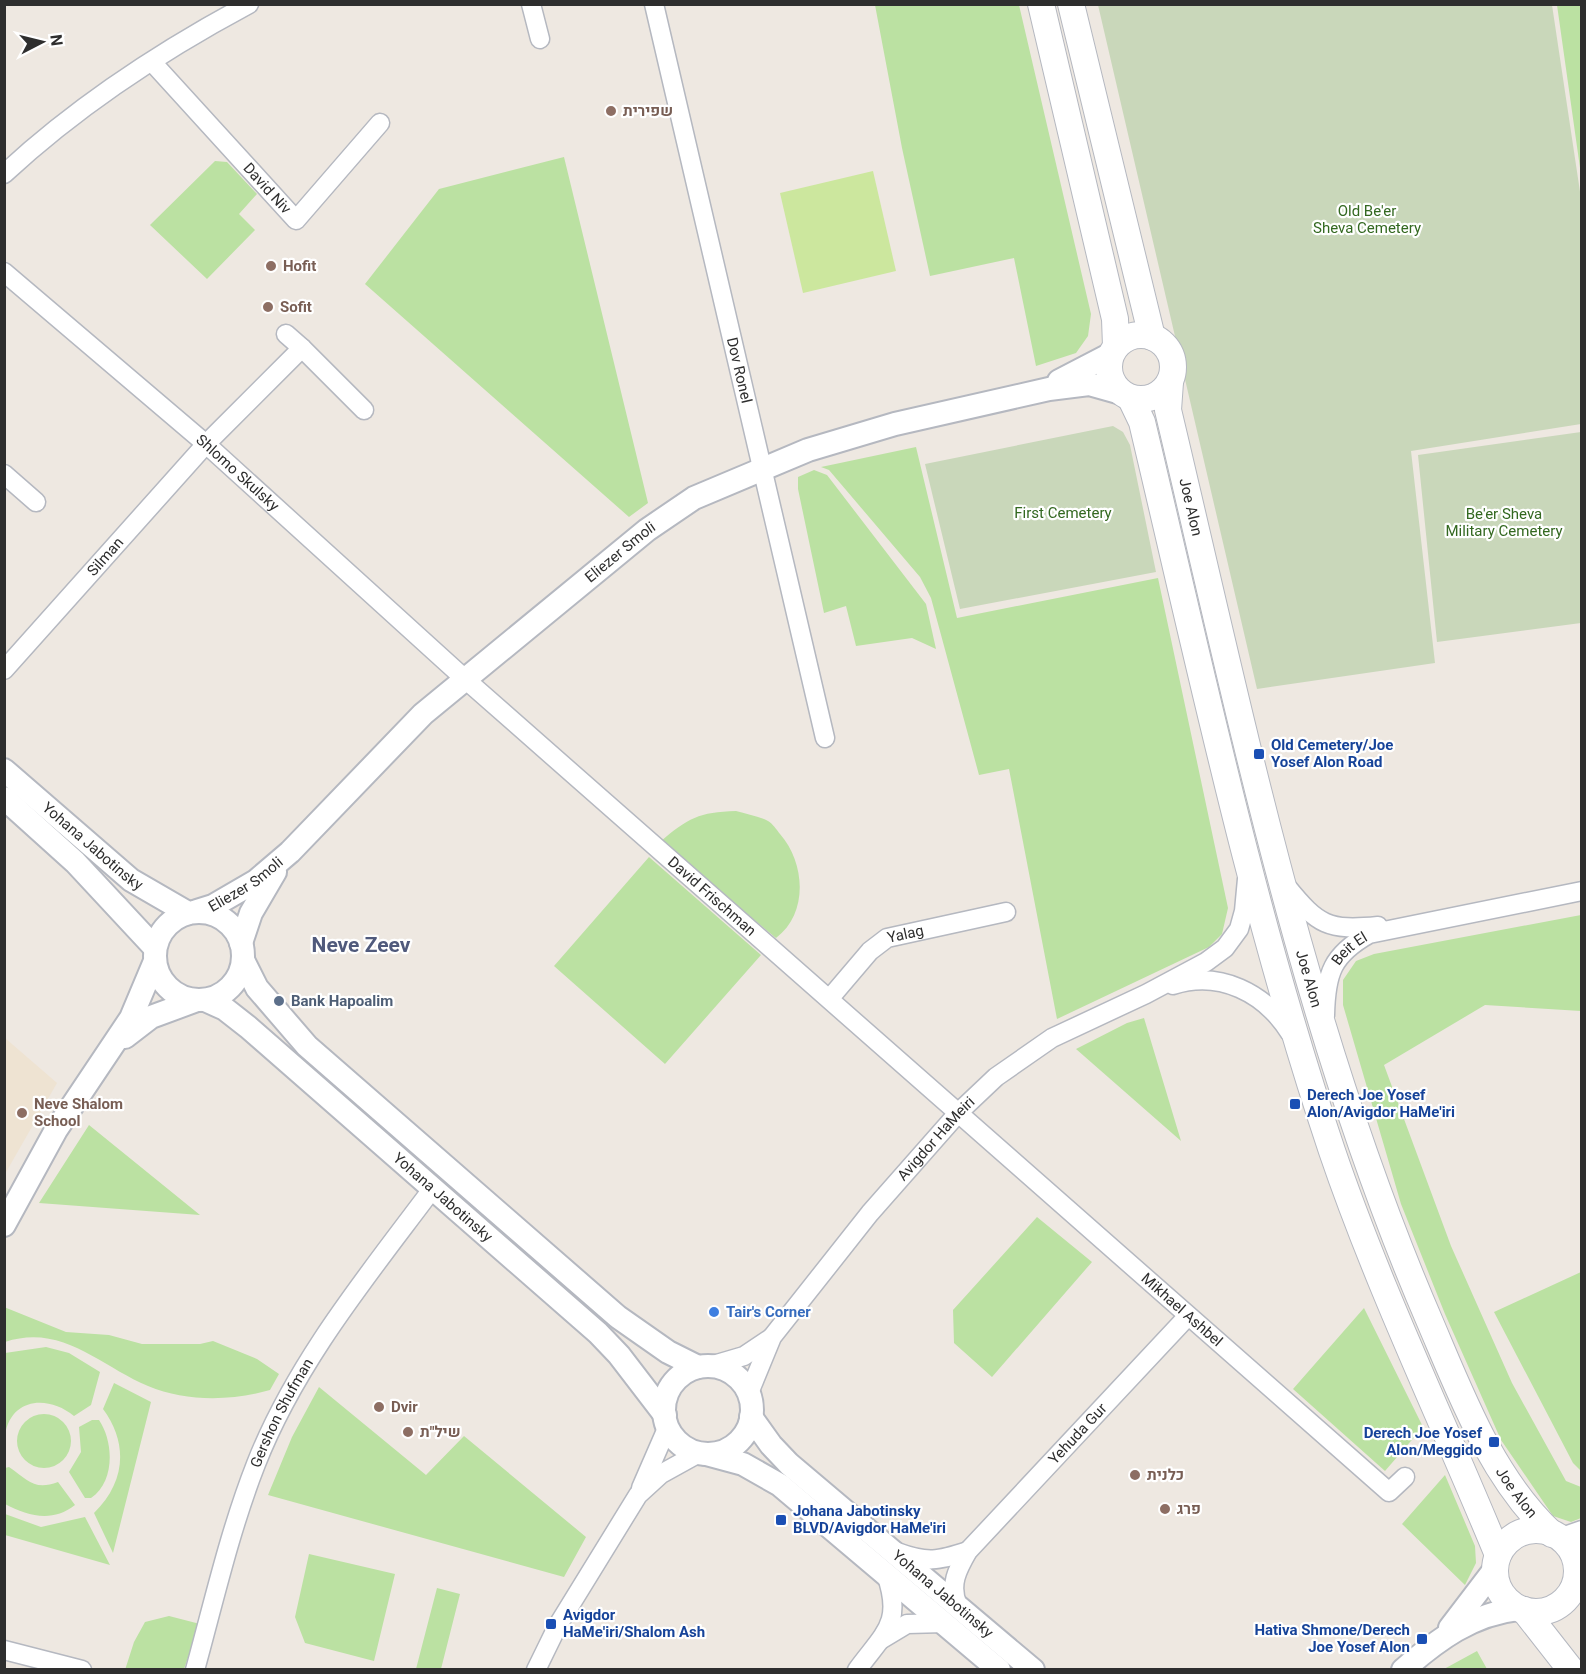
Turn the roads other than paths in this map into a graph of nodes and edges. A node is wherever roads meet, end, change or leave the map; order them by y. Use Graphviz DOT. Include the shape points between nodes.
graph roads {
  1 [pos="249,4"];
  2 [pos="531,4"];
  3 [pos="654,4"];
  4 [pos="1041,4"];
  5 [pos="1071,4"];
  6 [pos="540,39"];
  7 [pos="152,62"];
  8 [pos="380,123"];
  9 [pos="4,174"];
  10 [pos="4,272"];
  11 [pos="286,334"];
  12 [pos="1152,337"];
  13 [pos="302,348"];
  14 [pos="1114,350"];
  15 [pos="1170,382"];
  16 [pos="1033,393"];
  17 [pos="1126,396"];
  18 [pos="364,410"];
  19 [pos="207,444"];
  20 [pos="763,467"];
  21 [pos="4,474"];
  22 [pos="36,502"];
  23 [pos="4,670"];
  24 [pos="465,679"];
  25 [pos="825,738"];
  26 [pos="4,770"];
  27 [pos="4,798"];
  28 [pos="290,852"];
  29 [pos="1248,865"];
  30 [pos="1282,880"];
  31 [pos="1581,891"];
  32 [pos="193,912"];
  33 [pos="1006,912"];
  34 [pos="1434,920"];
  35 [pos="242,951"];
  36 [pos="155,955"];
  37 [pos="1146,993"];
  38 [pos="830,998"];
  39 [pos="201,1000"];
  40 [pos="1324,1031"];
  41 [pos="1299,1047"];
  42 [pos="112,1051"];
  43 [pos="959,1112"];
  44 [pos="433,1188"];
  45 [pos="4,1225"];
  46 [pos="1188,1316"];
  47 [pos="772,1337"];
  48 [pos="704,1366"];
  49 [pos="749,1393"];
  50 [pos="752,1418"];
  51 [pos="666,1421"];
  52 [pos="703,1453"];
  53 [pos="1405,1477"];
  54 [pos="638,1495"];
  55 [pos="1564,1534"];
  56 [pos="894,1551"];
  57 [pos="968,1551"];
  58 [pos="1496,1562"];
  59 [pos="886,1573"];
  60 [pos="1578,1580"];
  61 [pos="1521,1609"];
  62 [pos="952,1615"];
  63 [pos="1439,1641"];
  64 [pos="876,1644"];
  65 [pos="4,1650"];
  66 [pos="82,1670"];
  67 [pos="195,1670"];
  68 [pos="536,1670"];
  69 [pos="857,1670"];
  70 [pos="999,1670"];
  71 [pos="1033,1670"];
  72 [pos="1403,1670"];
  73 [pos="1571,1670"];
  1 -- 7 [label="street"];
  2 -- 6 [label="street"];
  3 -- 20 [label="street, Dov Ronel"];
  4 -- 14 [label="main road" via="1115,319"];
  5 -- 12 [label="main road"];
  7 -- 8 [label="street, David Niv" via="296,220"];
  7 -- 9 [label="street" via="60,127"];
  10 -- 19 [label="street, Shlomo Skulsky"];
  11 -- 13 [label="street"];
  12 -- 14 [label="main road" via="1133,336"];
  12 -- 15 [label="main road" via="1168,350 1173,372"];
  13 -- 18 [label="street"];
  13 -- 19 [label="street, Silman"];
  14 -- 16 [label="street, Eliezer Smoli" via="1087,369"];
  14 -- 17 [label="main road" via="1109,375"];
  15 -- 17 [label="main road" via="1157,396 1140,400"];
  15 -- 30 [label="main road, Joe Alon" via="1168,410"];
  16 -- 17 [label="street, Eliezer Smoli" via="1089,384"];
  16 -- 20 [label="street, Eliezer Smoli" via="840,439"];
  17 -- 29 [label="main road, Joe Alon" via="1142,422"];
  19 -- 23 [label="street, Silman"];
  19 -- 24 [label="street, Shlomo Skulsky"];
  20 -- 24 [label="street, Eliezer Smoli" via="694,498 652,526"];
  20 -- 25 [label="street, Dov Ronel"];
  21 -- 22 [label="street"];
  24 -- 28 [label="street, Eliezer Smoli" via="423,714"];
  24 -- 38 [label="street, David Frischman"];
  26 -- 32 [label="street, Yohana Jabotinsky" via="131,880 174,907"];
  27 -- 36 [label="street, Yohana Jabotinsky" via="75,862"];
  28 -- 32 [label="street, Eliezer Smoli" via="256,882 213,906"];
  28 -- 35 [label="street, Eliezer Smoli" via="261,894"];
  29 -- 37 [label="street, Avigdor HaMeiri" via="1244,911 1239,929 1225,948"];
  29 -- 41 [label="main road, Joe Alon"];
  30 -- 34 [label="street, Beit El" via="1313,917 1328,925 1350,929"];
  30 -- 40 [label="main road, Joe Alon"];
  31 -- 34 [label="street, Beit El"];
  32 -- 35 [label="street" via="209,912 229,923"];
  32 -- 36 [label="street" via="166,926"];
  33 -- 38 [label="street, Yalag" via="886,938"];
  34 -- 40 [label="street, Beit El" via="1369,934 1340,954 1326,990"];
  35 -- 39 [label="street" via="239,974 231,987"];
  35 -- 48 [label="street, Yohana Jabotinsky" via="257,988 307,1046 618,1317 668,1352"];
  36 -- 39 [label="street" via="165,984 184,998"];
  36 -- 42 [label="street" via="131,1018"];
  37 -- 41 [label="street, Avigdor HaMeiri" via="1205,980 1239,986 1263,1000"];
  37 -- 43 [label="street, Avigdor HaMeiri" via="1052,1038 996,1077"];
  38 -- 43 [label="street, David Frischman"];
  39 -- 42 [label="street" via="151,1017"];
  39 -- 44 [label="street, Yohana Jabotinsky" via="225,1009 248,1027"];
  40 -- 55 [label="main road, Joe Alon" via="1383,1209 1450,1370 1514,1493 1531,1514"];
  41 -- 58 [label="main road, Joe Alon" via="1356,1219"];
  42 -- 45 [label="street" via="56,1130"];
  43 -- 46 [label="street, Mikhael Ashbel"];
  43 -- 47 [label="street, Avigdor HaMeiri" via="870,1213"];
  44 -- 51 [label="street, Yohana Jabotinsky" via="598,1333"];
  44 -- 67 [label="street, Gershon Shufman" via="352,1296 282,1409 256,1463 238,1516"];
  46 -- 53 [label="street, Mikhael Ashbel" via="1389,1492"];
  46 -- 57 [label="street, Yehuda Gur"];
  47 -- 48 [label="street, Avigdor HaMeiri" via="744,1356"];
  47 -- 49 [label="street, Avigdor HaMeiri"];
  48 -- 49 [label="street" via="733,1374"];
  48 -- 51 [label="street" via="676,1380 665,1402"];
  49 -- 50 [label="street"];
  50 -- 52 [label="street" via="740,1440 730,1448"];
  50 -- 56 [label="street, Yohana Jabotinsky" via="789,1464"];
  51 -- 52 [label="street" via="680,1443"];
  51 -- 54 [label="street"];
  52 -- 54 [label="street" via="661,1474"];
  52 -- 59 [label="street, Yohana Jabotinsky" via="743,1464 767,1476"];
  54 -- 68 [label="street" via="558,1625"];
  55 -- 58 [label="main road" via="1527,1531 1505,1544"];
  55 -- 60 [label="main road"];
  56 -- 57 [label="street" via="935,1561"];
  56 -- 62 [label="street, Yohana Jabotinsky"];
  57 -- 62 [label="street, Yehuda Gur" via="954,1581"];
  58 -- 61 [label="main road" via="1501,1593"];
  58 -- 63 [label="street"];
  59 -- 62 [label="street, Yohana Jabotinsky"];
  59 -- 64 [label="street" via="893,1595 893,1616"];
  60 -- 61 [label="main road" via="1555,1607 1536,1612"];
  61 -- 63 [label="street" via="1481,1617"];
  61 -- 73 [label="main road"];
  62 -- 64 [label="street" via="907,1624"];
  62 -- 70 [label="street, Yohana Jabotinsky"];
  62 -- 71 [label="street, Yohana Jabotinsky"];
  63 -- 72 [label="street"];
  64 -- 69 [label="street"];
  65 -- 66 [label="street"];
}
